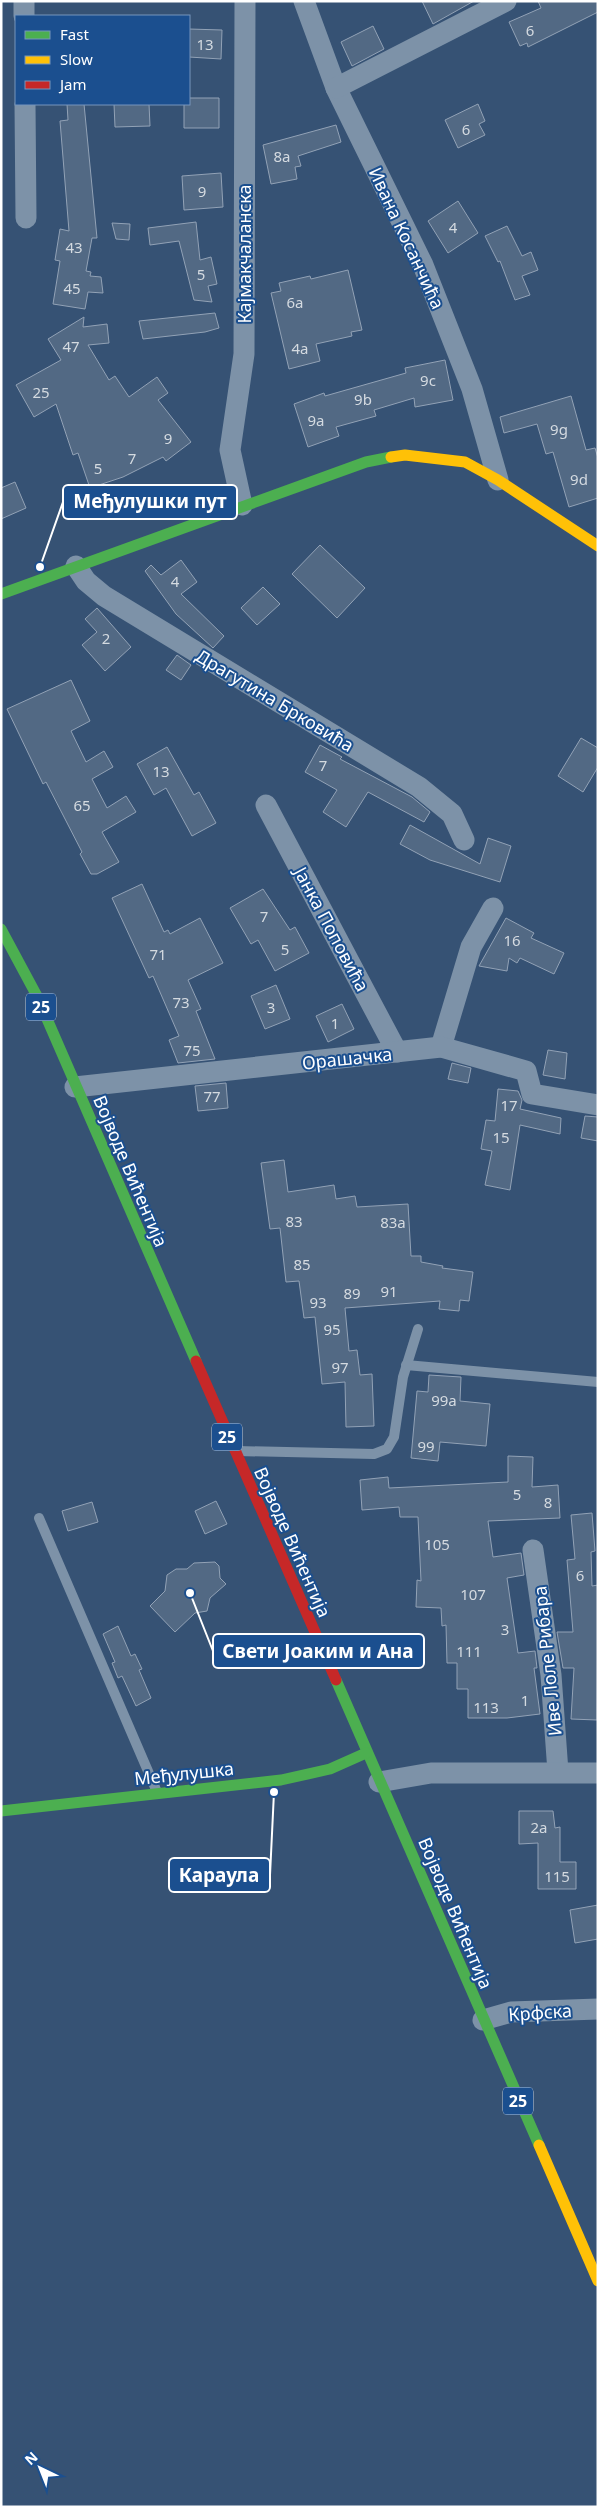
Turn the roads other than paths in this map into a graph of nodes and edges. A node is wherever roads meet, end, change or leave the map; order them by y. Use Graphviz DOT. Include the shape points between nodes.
graph roads {
  1 [pos="24,1"];
  2 [pos="245,1"];
  3 [pos="304,1"];
  4 [pos="506,1"];
  5 [pos="24,15"];
  6 [pos="336,88"];
  7 [pos="25,105"];
  8 [pos="26,218"];
  9 [pos="498,480"];
  10 [pos="242,505"];
  11 [pos="598,546"];
  12 [pos="76,566"];
  13 [pos="1,594"];
  14 [pos="266,805"];
  15 [pos="464,840"];
  16 [pos="493,908"];
  17 [pos="1,929"];
  18 [pos="441,1046"];
  19 [pos="398,1052"];
  20 [pos="75,1087"];
  21 [pos="598,1105"];
  22 [pos="418,1328"];
  23 [pos="406,1365"];
  24 [pos="598,1382"];
  25 [pos="233,1451"];
  26 [pos="39,1518"];
  27 [pos="533,1550"];
  28 [pos="366,1753"];
  29 [pos="558,1772"];
  30 [pos="598,1773"];
  31 [pos="379,1782"];
  32 [pos="158,1793"];
  33 [pos="1,1811"];
  34 [pos="598,2009"];
  35 [pos="483,2020"];
  36 [pos="598,2281"];
  1 -- 5 [label="street"];
  2 -- 10 [label="street, Кајмакчаланска" via="244,354 230,450"];
  3 -- 6 [label="street, Ивана Косанчића"];
  4 -- 6 [label="street"];
  6 -- 9 [label="street, Ивана Косанчића" via="423,265 472,389"];
  7 -- 8 [label="street"];
  9 -- 10 [label="main road" via="464,462 405,455 366,462"];
  9 -- 11 [label="main road"];
  10 -- 12 [label="main road"];
  12 -- 13 [label="main road"];
  12 -- 15 [label="street, Драгутина Брковића" via="86,581 104,596 419,787 452,814"];
  14 -- 19 [label="street, Јанка Поповића"];
  16 -- 18 [label="street" via="471,947"];
  17 -- 20 [label="main road, Војводе Вићентија / 25" via="36,996"];
  18 -- 19 [label="street, Орашачка"];
  18 -- 21 [label="street, Орашачка" via="526,1071 532,1094"];
  19 -- 20 [label="street, Орашачка"];
  20 -- 25 [label="main road, Војводе Вићентија / 25"];
  22 -- 23 [label="lane"];
  23 -- 24 [label="lane"];
  23 -- 25 [label="lane" via="394,1437 382,1453"];
  25 -- 28 [label="main road, Војводе Вићентија / 25"];
  26 -- 32 [label="lane"];
  27 -- 29 [label="street, Иве Лоле Рибара" via="551,1675"];
  28 -- 31 [label="main road, Војводе Вићентија / 25"];
  28 -- 32 [label="main road, Међулушка" via="314,1773 251,1784"];
  29 -- 30 [label="street"];
  29 -- 31 [label="street" via="431,1773"];
  31 -- 35 [label="main road, Војводе Вићентија / 25"];
  32 -- 33 [label="main road, Међулушка"];
  34 -- 35 [label="street, Крфска" via="511,2012"];
  35 -- 36 [label="main road, Војводе Вићентија / 25"];
}
